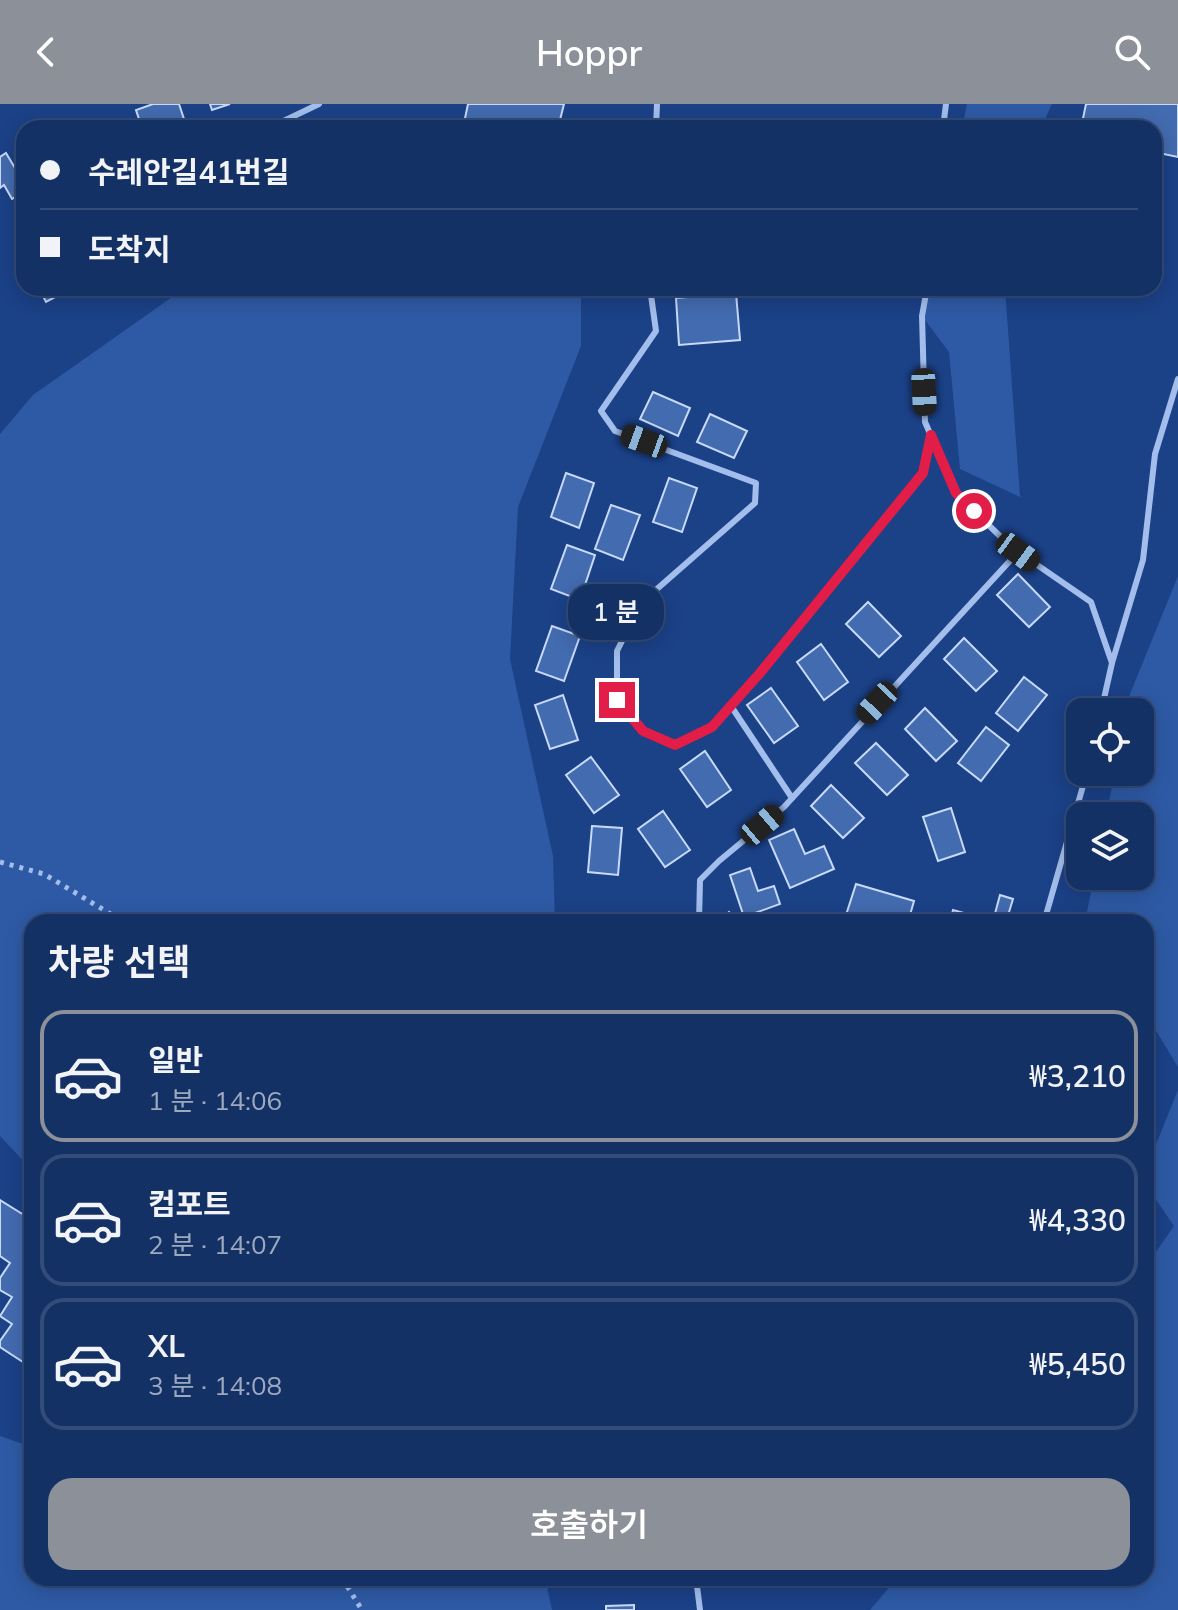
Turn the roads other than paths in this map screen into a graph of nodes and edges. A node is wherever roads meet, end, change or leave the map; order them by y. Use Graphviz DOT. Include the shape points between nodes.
graph roads {
  1 [pos="319,104"];
  2 [pos="286,120"];
  3 [pos="651,296"];
  4 [pos="926,296"];
  5 [pos="1178,379"];
  6 [pos="931,435"];
  7 [pos="1018,552"];
  8 [pos="1112,663"];
  9 [pos="1104,698"];
  10 [pos="731,706"];
  11 [pos="1083,786"];
  12 [pos="792,798"];
  13 [pos="699,914"];
  14 [pos="1046,914"];
  15 [pos="697,1586"];
  16 [pos="700,1610"];
  1 -- 2 [label="lane"];
  3 -- 10 [label="lane" via="656,331 601,411 615,431 756,483 755,503 641,603 617,651 617,700 643,731 675,745 712,727"];
  4 -- 6 [label="lane" via="922,362 925,422"];
  5 -- 8 [label="lane" via="1155,454 1143,560"];
  6 -- 7 [label="lane" via="956,493"];
  6 -- 10 [label="lane" via="923,473"];
  7 -- 8 [label="lane" via="1091,602"];
  7 -- 12 [label="lane"];
  8 -- 9 [label="lane"];
  10 -- 12 [label="lane"];
  11 -- 14 [label="lane"];
  12 -- 13 [label="lane" via="700,880"];
  15 -- 16 [label="lane"];
}
